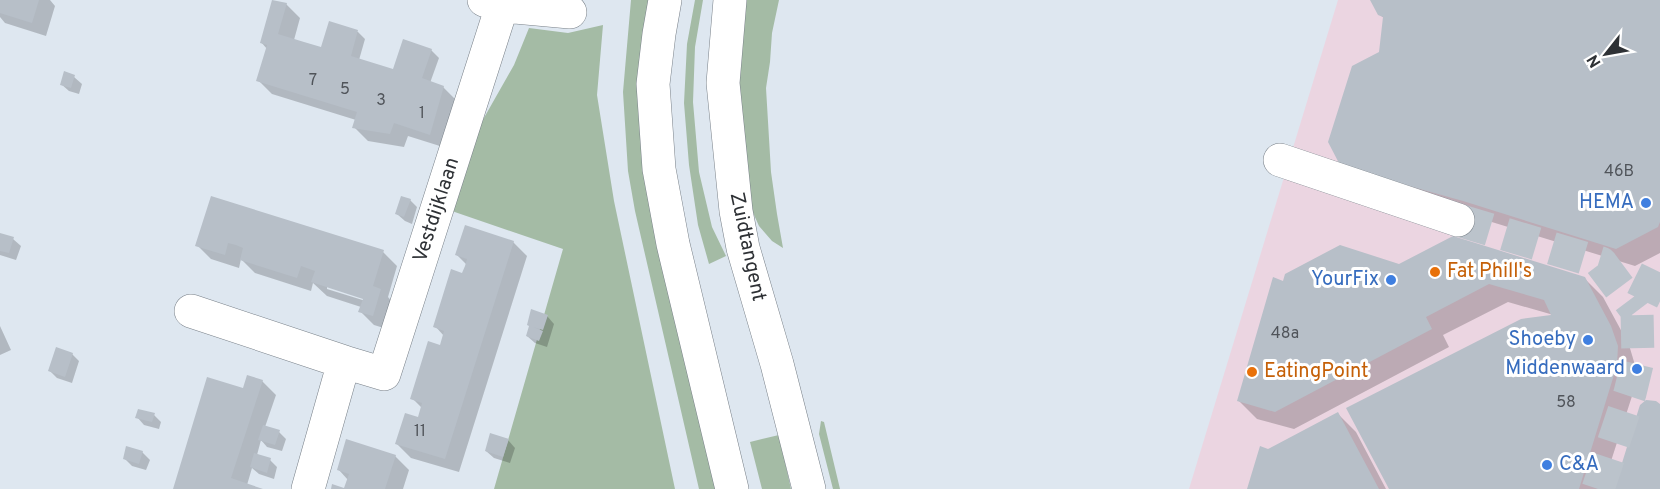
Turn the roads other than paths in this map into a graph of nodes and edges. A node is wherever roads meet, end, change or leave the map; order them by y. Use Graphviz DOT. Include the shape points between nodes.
graph roads {
  1 [pos="665,0"];
  2 [pos="730,0"];
  3 [pos="493,3"];
  4 [pos="570,12"];
  5 [pos="1280,160"];
  6 [pos="1458,220"];
  7 [pos="191,311"];
  8 [pos="344,362"];
  9 [pos="308,489"];
  10 [pos="732,489"];
  11 [pos="809,489"];
  1 -- 10 [label="main road" via="653,84 659,169 673,244"];
  2 -- 11 [label="main road, Zuidtangent" via="723,83 736,211"];
  3 -- 4 [label="main road"];
  3 -- 8 [label="main road, Vestdijklaan" via="384,374"];
  5 -- 6 [label="main road"];
  7 -- 8 [label="main road, Vestdijklaan"];
  8 -- 9 [label="main road"];
}
